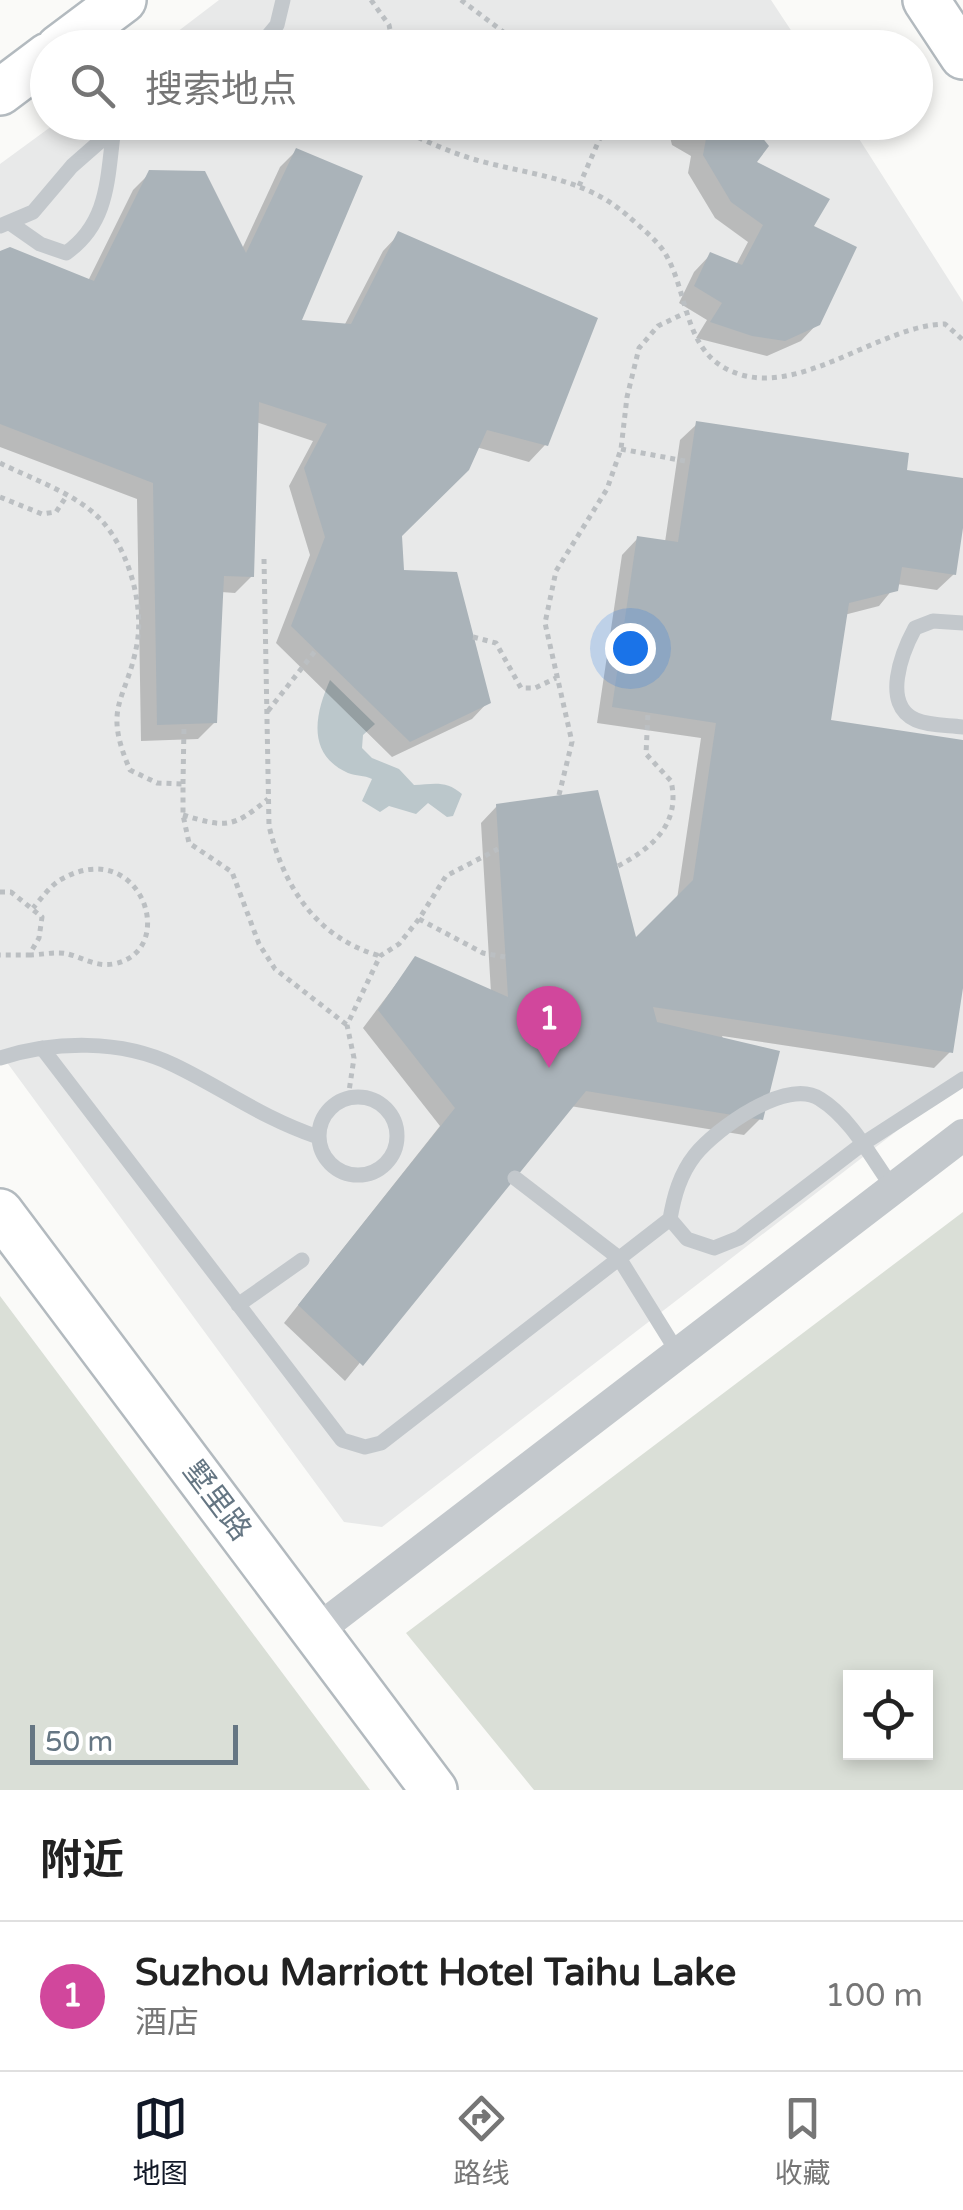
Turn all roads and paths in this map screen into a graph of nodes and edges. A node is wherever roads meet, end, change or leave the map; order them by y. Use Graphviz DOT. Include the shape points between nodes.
graph roads {
  1 [pos="123,0"];
  2 [pos="283,0"];
  3 [pos="371,0"];
  4 [pos="461,0"];
  5 [pos="926,0"];
  6 [pos="84,30"];
  7 [pos="273,30"];
  8 [pos="390,30"];
  9 [pos="501,30"];
  10 [pos="963,56"];
  11 [pos="30,70"];
  12 [pos="0,92"];
  13 [pos="101,140"];
  14 [pos="115,140"];
  15 [pos="422,140"];
  16 [pos="602,140"];
  17 [pos="579,186"];
  18 [pos="5,225"];
  19 [pos="686,313"];
  20 [pos="963,340"];
  21 [pos="620,449"];
  22 [pos="690,462"];
  23 [pos="0,463"];
  24 [pos="0,497"];
  25 [pos="66,497"];
  26 [pos="264,559"];
  27 [pos="963,623"];
  28 [pos="473,636"];
  29 [pos="316,650"];
  30 [pos="556,678"];
  31 [pos="648,712"];
  32 [pos="266,714"];
  33 [pos="184,724"];
  34 [pos="963,727"];
  35 [pos="183,784"];
  36 [pos="560,795"];
  37 [pos="268,799"];
  38 [pos="183,815"];
  39 [pos="498,849"];
  40 [pos="618,866"];
  41 [pos="0,892"];
  42 [pos="33,908"];
  43 [pos="420,919"];
  44 [pos="0,955"];
  45 [pos="30,955"];
  46 [pos="380,956"];
  47 [pos="505,957"];
  48 [pos="347,1025"];
  49 [pos="42,1048"];
  50 [pos="0,1058"];
  51 [pos="963,1078"];
  52 [pos="348,1098"];
  53 [pos="963,1135"];
  54 [pos="318,1137"];
  55 [pos="861,1145"];
  56 [pos="515,1178"];
  57 [pos="893,1188"];
  58 [pos="0,1212"];
  59 [pos="670,1218"];
  60 [pos="619,1258"];
  61 [pos="302,1260"];
  62 [pos="238,1305"];
  63 [pos="678,1352"];
  64 [pos="315,1632"];
  65 [pos="434,1790"];
  1 -- 6 [label="main road"];
  2 -- 7 [label="lane"];
  3 -- 8 [label="path"];
  4 -- 9 [label="path"];
  5 -- 10 [label="main road"];
  11 -- 12 [label="main road"];
  13 -- 18 [label="lane" via="33,212"];
  14 -- 18 [label="lane" via="100,214 80,243 66,253 54,251"];
  15 -- 17 [label="path"];
  16 -- 17 [label="path"];
  17 -- 19 [label="path" via="626,214 665,253"];
  19 -- 20 [label="path" via="696,340 719,365 745,376 834,362 920,324 945,324"];
  19 -- 21 [label="path" via="658,326 639,348"];
  21 -- 22 [label="path"];
  21 -- 30 [label="path" via="607,488 556,572 544,624"];
  23 -- 25 [label="path"];
  24 -- 25 [label="path" via="42,514 56,512"];
  25 -- 35 [label="path" via="102,520 139,601 137,644 115,709 117,740 130,770 157,783"];
  26 -- 32 [label="path"];
  27 -- 34 [label="lane" via="933,621 914,628 896,696 919,722"];
  28 -- 30 [label="path" via="496,644 521,688"];
  29 -- 32 [label="path"];
  30 -- 36 [label="path" via="572,742"];
  31 -- 40 [label="path" via="646,754 670,781 672,814 663,834"];
  32 -- 37 [label="path"];
  33 -- 35 [label="path"];
  35 -- 38 [label="path"];
  37 -- 38 [label="path" via="243,820 222,826"];
  37 -- 46 [label="path" via="278,864 319,926 349,948"];
  38 -- 48 [label="path" via="189,843 232,872 275,969"];
  39 -- 43 [label="path" via="446,876"];
  41 -- 42 [label="path"];
  42 -- 45 [label="path" via="42,917"];
  42 -- 45 [label="path" via="60,881 83,872 123,874 141,891 147,932 139,950 118,964 99,965 68,953"];
  43 -- 46 [label="path"];
  43 -- 47 [label="path" via="483,953"];
  44 -- 45 [label="path"];
  46 -- 48 [label="path"];
  48 -- 52 [label="path" via="354,1058"];
  49 -- 50 [label="lane"];
  49 -- 54 [label="lane" via="141,1053"];
  49 -- 62 [label="lane"];
  51 -- 55 [label="lane"];
  52 -- 54 [label="lane" via="326,1112"];
  52 -- 54 [label="lane" via="373,1099 392,1116 397,1141 386,1164 362,1175 337,1170"];
  53 -- 57 [label="street"];
  55 -- 57 [label="lane"];
  55 -- 59 [label="lane" via="739,1238 714,1248 687,1239"];
  55 -- 59 [label="lane" via="817,1096 780,1096 726,1127 695,1155 674,1191"];
  56 -- 60 [label="lane"];
  57 -- 63 [label="street"];
  58 -- 64 [label="main road, 墅里路"];
  59 -- 60 [label="lane"];
  60 -- 62 [label="lane" via="380,1443 364,1447 342,1440"];
  60 -- 63 [label="lane"];
  61 -- 62 [label="lane"];
  63 -- 64 [label="street"];
  64 -- 65 [label="main road, 墅里路"];
}
